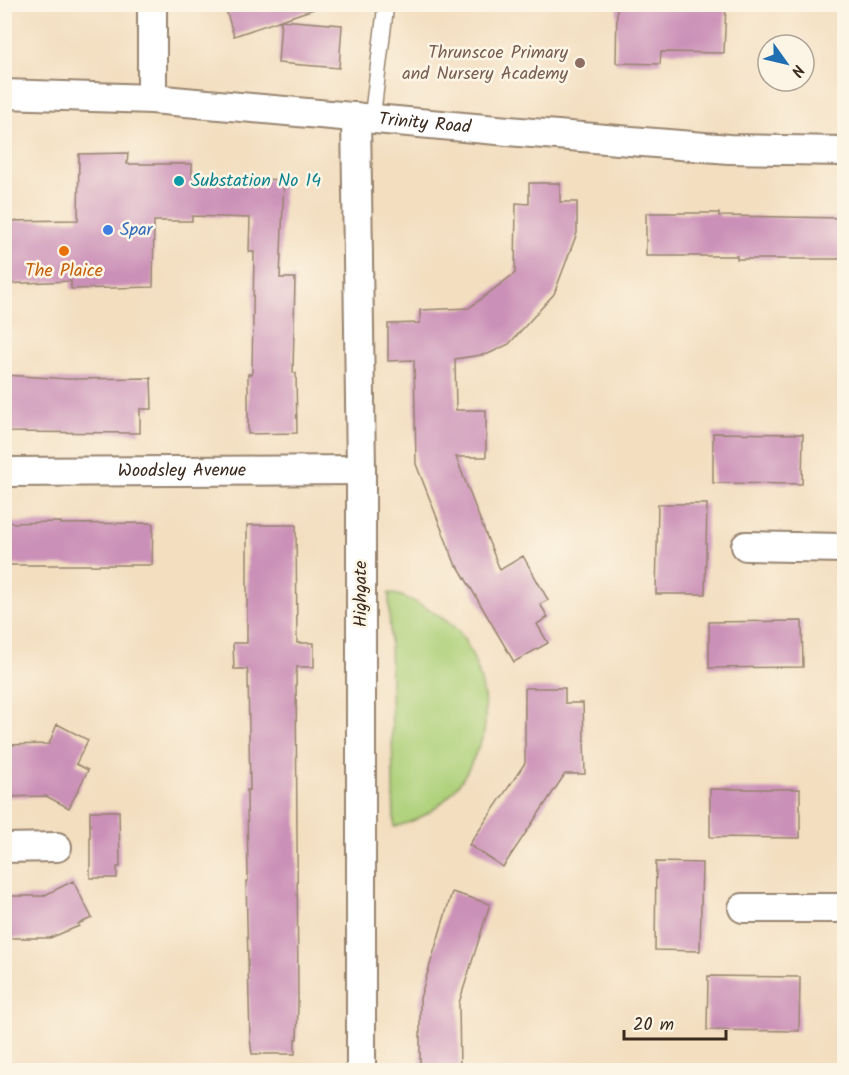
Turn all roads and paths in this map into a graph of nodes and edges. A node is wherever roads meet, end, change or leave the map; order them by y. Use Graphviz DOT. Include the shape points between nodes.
graph roads {
  1 [pos="152,4"];
  2 [pos="386,4"];
  3 [pos="4,94"];
  4 [pos="153,99"];
  5 [pos="364,118"];
  6 [pos="844,151"];
  7 [pos="361,470"];
  8 [pos="4,472"];
  9 [pos="746,546"];
  10 [pos="844,548"];
  11 [pos="57,847"];
  12 [pos="4,848"];
  13 [pos="743,908"];
  14 [pos="844,908"];
  15 [pos="361,1071"];
  1 -- 4 [label="street"];
  2 -- 5 [label="lane"];
  3 -- 4 [label="street, Trinity Road"];
  4 -- 5 [label="street, Trinity Road"];
  5 -- 6 [label="street, Trinity Road" via="729,149"];
  5 -- 7 [label="street, Highgate"];
  7 -- 8 [label="street, Woodsley Avenue"];
  7 -- 15 [label="street, Highgate"];
  9 -- 10 [label="street"];
  11 -- 12 [label="street"];
  13 -- 14 [label="street"];
}
